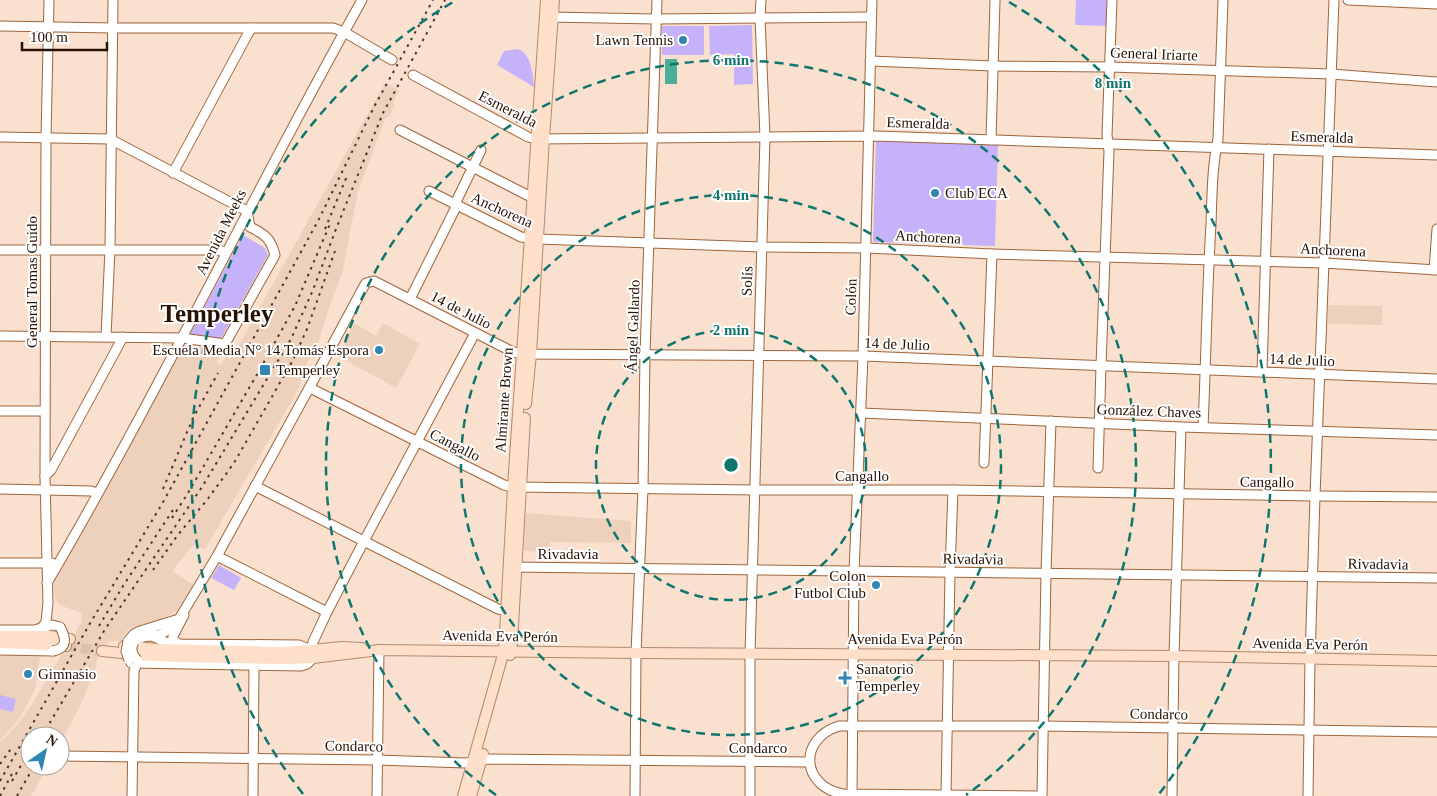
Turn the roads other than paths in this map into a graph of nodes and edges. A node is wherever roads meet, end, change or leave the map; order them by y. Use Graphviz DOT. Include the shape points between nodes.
graph roads {
  1 [pos="49,0"];
  2 [pos="113,0"];
  3 [pos="362,0"];
  4 [pos="546,0"];
  5 [pos="554,0"];
  6 [pos="657,0"];
  7 [pos="761,0"];
  8 [pos="872,0"];
  9 [pos="995,0"];
  10 [pos="1112,0"];
  11 [pos="1223,0"];
  12 [pos="1334,0"];
  13 [pos="1348,0"];
  14 [pos="1437,4"];
  15 [pos="549,17"];
  16 [pos="871,17"];
  17 [pos="760,18"];
  18 [pos="656,19"];
  19 [pos="0,26"];
  20 [pos="49,27"];
  21 [pos="113,28"];
  22 [pos="251,28"];
  23 [pos="344,32"];
  24 [pos="392,60"];
  25 [pos="870,61"];
  26 [pos="993,66"];
  27 [pos="1110,66"];
  28 [pos="1221,70"];
  29 [pos="1331,74"];
  30 [pos="413,75"];
  31 [pos="1437,82"];
  32 [pos="400,130"];
  33 [pos="869,136"];
  34 [pos="0,137"];
  35 [pos="652,137"];
  36 [pos="765,137"];
  37 [pos="46,138"];
  38 [pos="110,139"];
  39 [pos="540,139"];
  40 [pos="991,140"];
  41 [pos="1108,144"];
  42 [pos="1216,147"];
  43 [pos="481,150"];
  44 [pos="1269,150"];
  45 [pos="1328,151"];
  46 [pos="1437,155"];
  47 [pos="473,167"];
  48 [pos="174,172"];
  49 [pos="429,191"];
  50 [pos="533,198"];
  51 [pos="456,204"];
  52 [pos="247,211"];
  53 [pos="1437,229"];
  54 [pos="534,239"];
  55 [pos="649,243"];
  56 [pos="762,247"];
  57 [pos="866,248"];
  58 [pos="0,250"];
  59 [pos="46,250"];
  60 [pos="110,250"];
  61 [pos="226,252"];
  62 [pos="992,254"];
  63 [pos="1104,257"];
  64 [pos="1208,260"];
  65 [pos="1265,262"];
  66 [pos="1324,263"];
  67 [pos="1436,270"];
  68 [pos="410,299"];
  69 [pos="475,333"];
  70 [pos="0,336"];
  71 [pos="46,336"];
  72 [pos="106,336"];
  73 [pos="123,337"];
  74 [pos="182,338"];
  75 [pos="527,354"];
  76 [pos="645,355"];
  77 [pos="758,356"];
  78 [pos="863,356"];
  79 [pos="987,361"];
  80 [pos="1100,366"];
  81 [pos="1206,370"];
  82 [pos="1262,372"];
  83 [pos="1321,374"];
  84 [pos="1437,379"];
  85 [pos="310,388"];
  86 [pos="0,411"];
  87 [pos="45,411"];
  88 [pos="860,413"];
  89 [pos="986,418"];
  90 [pos="1051,421"];
  91 [pos="1099,423"];
  92 [pos="1181,427"];
  93 [pos="1203,427"];
  94 [pos="1318,431"];
  95 [pos="1437,435"];
  96 [pos="417,442"];
  97 [pos="984,463"];
  98 [pos="1098,468"];
  99 [pos="45,476"];
  100 [pos="255,486"];
  101 [pos="517,487"];
  102 [pos="643,488"];
  103 [pos="0,489"];
  104 [pos="45,490"];
  105 [pos="756,490"];
  106 [pos="857,490"];
  107 [pos="953,490"];
  108 [pos="1048,492"];
  109 [pos="98,493"];
  110 [pos="1180,494"];
  111 [pos="1316,496"];
  112 [pos="1437,497"];
  113 [pos="364,541"];
  114 [pos="217,556"];
  115 [pos="0,563"];
  116 [pos="47,563"];
  117 [pos="59,563"];
  118 [pos="513,568"];
  119 [pos="640,568"];
  120 [pos="753,570"];
  121 [pos="854,572"];
  122 [pos="950,572"];
  123 [pos="1046,573"];
  124 [pos="1177,576"];
  125 [pos="1313,577"];
  126 [pos="1437,578"];
  127 [pos="47,583"];
  128 [pos="48,604"];
  129 [pos="327,612"];
  130 [pos="506,612"];
  131 [pos="180,619"];
  132 [pos="60,627"];
  133 [pos="41,629"];
  134 [pos="0,630"];
  135 [pos="0,636"];
  136 [pos="152,636"];
  137 [pos="131,642"];
  138 [pos="0,643"];
  139 [pos="179,644"];
  140 [pos="104,648"];
  141 [pos="0,650"];
  142 [pos="376,650"];
  143 [pos="508,651"];
  144 [pos="636,653"];
  145 [pos="312,654"];
  146 [pos="750,654"];
  147 [pos="852,654"];
  148 [pos="949,654"];
  149 [pos="1044,656"];
  150 [pos="1174,656"];
  151 [pos="1310,660"];
  152 [pos="1437,661"];
  153 [pos="134,663"];
  154 [pos="254,665"];
  155 [pos="852,726"];
  156 [pos="1043,726"];
  157 [pos="947,727"];
  158 [pos="1172,728"];
  159 [pos="1310,730"];
  160 [pos="1437,732"];
  161 [pos="70,756"];
  162 [pos="133,757"];
  163 [pos="253,760"];
  164 [pos="377,760"];
  165 [pos="635,760"];
  166 [pos="477,761"];
  167 [pos="750,761"];
  168 [pos="808,762"];
  169 [pos="852,795"];
  170 [pos="946,795"];
  171 [pos="132,796"];
  172 [pos="253,796"];
  173 [pos="377,796"];
  174 [pos="463,796"];
  175 [pos="471,796"];
  176 [pos="636,796"];
  177 [pos="750,796"];
  178 [pos="1041,796"];
  179 [pos="1172,796"];
  180 [pos="1308,796"];
  1 -- 20 [label="street, General Tomas Guido"];
  2 -- 21 [label="street"];
  3 -- 23 [label="street, Avenida Meeks"];
  4 -- 15 [label="main road, Almirante Brown"];
  5 -- 15 [label="main road, Almirante Brown"];
  6 -- 18 [label="street, Ángel Gallardo"];
  7 -- 17 [label="street, Solís"];
  8 -- 16 [label="street, Colón"];
  9 -- 26 [label="street"];
  10 -- 27 [label="street"];
  11 -- 28 [label="street"];
  12 -- 29 [label="street"];
  13 -- 14 [label="street"];
  15 -- 18 [label="street"];
  15 -- 39 [label="main road, Almirante Brown"];
  16 -- 17 [label="street"];
  16 -- 25 [label="street, Colón"];
  17 -- 18 [label="street"];
  17 -- 36 [label="street, Solís"];
  18 -- 35 [label="street, Ángel Gallardo"];
  19 -- 20 [label="street"];
  20 -- 21 [label="street"];
  20 -- 37 [label="street, General Tomas Guido"];
  21 -- 22 [label="street"];
  21 -- 38 [label="street"];
  22 -- 23 [label="street" via="333,28"];
  22 -- 48 [label="street"];
  23 -- 24 [label="street"];
  23 -- 52 [label="street, Avenida Meeks"];
  25 -- 26 [label="street, General Iriarte"];
  25 -- 33 [label="street, Colón"];
  26 -- 27 [label="street, General Iriarte"];
  26 -- 40 [label="street"];
  27 -- 28 [label="street, General Iriarte"];
  27 -- 41 [label="street"];
  28 -- 29 [label="street, General Iriarte"];
  28 -- 42 [label="street"];
  29 -- 31 [label="street, General Iriarte"];
  29 -- 45 [label="street"];
  30 -- 39 [label="street, Esmeralda" via="528,137"];
  32 -- 47 [label="street"];
  33 -- 36 [label="street, Esmeralda"];
  33 -- 40 [label="street, Esmeralda"];
  33 -- 57 [label="street, Colón"];
  34 -- 37 [label="street"];
  35 -- 36 [label="street, Esmeralda"];
  35 -- 39 [label="street, Esmeralda"];
  35 -- 55 [label="street, Ángel Gallardo"];
  36 -- 56 [label="street, Solís"];
  37 -- 38 [label="street"];
  37 -- 59 [label="street, General Tomas Guido"];
  38 -- 48 [label="street"];
  38 -- 60 [label="street"];
  39 -- 50 [label="main road, Almirante Brown"];
  39 -- 54 [label="main road, Almirante Brown"];
  40 -- 41 [label="street, Esmeralda"];
  41 -- 42 [label="street, Esmeralda"];
  41 -- 63 [label="street"];
  42 -- 44 [label="street, Esmeralda"];
  42 -- 64 [label="street"];
  43 -- 47 [label="street"];
  44 -- 45 [label="street, Esmeralda"];
  44 -- 65 [label="street"];
  45 -- 46 [label="street, Esmeralda"];
  45 -- 66 [label="street"];
  47 -- 50 [label="street"];
  47 -- 51 [label="street"];
  48 -- 52 [label="street"];
  49 -- 51 [label="street, Anchorena"];
  50 -- 54 [label="main road, Almirante Brown"];
  51 -- 54 [label="street, Anchorena" via="521,237"];
  51 -- 68 [label="street"];
  52 -- 61 [label="street, Avenida Meeks"];
  52 -- 74 [label="street" via="250,227 263,233 272,243 275,255 225,344"];
  53 -- 67 [label="street"];
  54 -- 55 [label="street, Anchorena"];
  54 -- 75 [label="main road, Almirante Brown"];
  55 -- 56 [label="street, Anchorena"];
  55 -- 76 [label="street, Ángel Gallardo"];
  56 -- 57 [label="street, Anchorena"];
  56 -- 77 [label="street, Solís"];
  57 -- 62 [label="street, Anchorena"];
  57 -- 78 [label="street, Colón"];
  58 -- 59 [label="street"];
  59 -- 60 [label="street"];
  59 -- 71 [label="street, General Tomas Guido"];
  60 -- 61 [label="street"];
  60 -- 72 [label="street"];
  61 -- 74 [label="street, Avenida Meeks"];
  62 -- 63 [label="street, Anchorena"];
  62 -- 79 [label="street"];
  63 -- 64 [label="street, Anchorena"];
  63 -- 80 [label="street"];
  64 -- 65 [label="street, Anchorena"];
  64 -- 81 [label="street"];
  65 -- 66 [label="street, Anchorena"];
  65 -- 82 [label="street"];
  66 -- 67 [label="street, Anchorena"];
  66 -- 83 [label="street"];
  68 -- 69 [label="street, 14 de Julio"];
  68 -- 85 [label="street, 14 de Julio" via="369,281"];
  69 -- 75 [label="street, 14 de Julio" via="513,352"];
  69 -- 96 [label="street"];
  70 -- 71 [label="street"];
  71 -- 72 [label="street"];
  71 -- 87 [label="street, General Tomas Guido"];
  72 -- 73 [label="street"];
  73 -- 74 [label="street"];
  73 -- 99 [label="street"];
  74 -- 109 [label="street, Avenida Meeks"];
  75 -- 76 [label="street, 14 de Julio"];
  75 -- 101 [label="main road, Almirante Brown"];
  76 -- 77 [label="street, 14 de Julio"];
  76 -- 102 [label="street, Ángel Gallardo"];
  77 -- 78 [label="street, 14 de Julio"];
  77 -- 105 [label="street, Solís"];
  78 -- 79 [label="street, 14 de Julio"];
  78 -- 88 [label="street, Colón"];
  79 -- 80 [label="street, 14 de Julio"];
  79 -- 89 [label="street"];
  80 -- 81 [label="street, 14 de Julio"];
  80 -- 91 [label="street"];
  81 -- 82 [label="street, 14 de Julio"];
  81 -- 93 [label="street"];
  82 -- 83 [label="street, 14 de Julio"];
  83 -- 84 [label="street, 14 de Julio"];
  83 -- 94 [label="street"];
  85 -- 96 [label="street, Cangallo"];
  85 -- 100 [label="street"];
  86 -- 87 [label="street"];
  87 -- 99 [label="street, General Tomas Guido"];
  88 -- 89 [label="street, González Chaves"];
  88 -- 106 [label="street, Colón"];
  89 -- 90 [label="street, González Chaves"];
  89 -- 97 [label="street"];
  90 -- 91 [label="street, González Chaves"];
  90 -- 108 [label="street"];
  91 -- 92 [label="street, González Chaves"];
  91 -- 98 [label="street"];
  92 -- 93 [label="street, González Chaves"];
  92 -- 110 [label="street"];
  93 -- 94 [label="street, González Chaves"];
  94 -- 95 [label="street, González Chaves"];
  94 -- 111 [label="street"];
  96 -- 101 [label="street, Cangallo" via="504,485"];
  96 -- 113 [label="street"];
  99 -- 104 [label="street, General Tomas Guido"];
  100 -- 113 [label="street"];
  100 -- 114 [label="street"];
  101 -- 102 [label="street, Cangallo"];
  101 -- 118 [label="main road, Almirante Brown"];
  102 -- 105 [label="street, Cangallo"];
  102 -- 119 [label="street, Ángel Gallardo"];
  103 -- 104 [label="street"];
  104 -- 109 [label="street"];
  104 -- 116 [label="street, General Tomas Guido"];
  105 -- 106 [label="street, Cangallo"];
  105 -- 120 [label="street, Solís"];
  106 -- 107 [label="street, Cangallo"];
  106 -- 121 [label="street, Colón"];
  107 -- 108 [label="street, Cangallo"];
  107 -- 122 [label="street"];
  108 -- 110 [label="street, Cangallo"];
  108 -- 123 [label="street"];
  109 -- 117 [label="street, Avenida Meeks"];
  110 -- 111 [label="street, Cangallo"];
  110 -- 124 [label="street"];
  111 -- 112 [label="street, Cangallo"];
  111 -- 125 [label="street"];
  113 -- 129 [label="street"];
  113 -- 130 [label="street"];
  114 -- 129 [label="street"];
  114 -- 131 [label="street"];
  115 -- 116 [label="street"];
  116 -- 117 [label="street"];
  116 -- 127 [label="street, General Tomas Guido"];
  117 -- 127 [label="street, Avenida Meeks"];
  118 -- 119 [label="street, Rivadavia"];
  118 -- 130 [label="main road, Almirante Brown"];
  118 -- 143 [label="main road, Almirante Brown"];
  119 -- 120 [label="street, Rivadavia"];
  119 -- 144 [label="street, Ángel Gallardo"];
  120 -- 121 [label="street, Rivadavia"];
  120 -- 146 [label="street, Solís"];
  121 -- 122 [label="street, Rivadavia"];
  121 -- 147 [label="street, Colón"];
  122 -- 123 [label="street, Rivadavia"];
  122 -- 148 [label="street"];
  123 -- 124 [label="street, Rivadavia"];
  123 -- 149 [label="street"];
  124 -- 125 [label="street, Rivadavia"];
  124 -- 150 [label="street"];
  125 -- 126 [label="street, Rivadavia"];
  125 -- 151 [label="street"];
  127 -- 128 [label="street, General Tomas Guido"];
  128 -- 132 [label="street"];
  128 -- 133 [label="street" via="46,622"];
  129 -- 145 [label="street" via="313,642"];
  130 -- 143 [label="main road, Almirante Brown"];
  131 -- 136 [label="street" via="166,631"];
  131 -- 137 [label="street" via="140,631 134,634"];
  131 -- 139 [label="street" via="173,636"];
  132 -- 133 [label="street" via="52,625"];
  132 -- 141 [label="street, bridge" via="64,642 53,651"];
  133 -- 134 [label="street"];
  135 -- 138 [label="main road" via="50,636 68,642"];
  136 -- 137 [label="street"];
  136 -- 139 [label="street"];
  137 -- 153 [label="street, bridge"];
  139 -- 145 [label="street" via="298,645"];
  140 -- 145 [label="main road, Avenida Eva Perón"];
  142 -- 143 [label="main road, Avenida Eva Perón"];
  142 -- 145 [label="main road, Avenida Eva Perón" via="348,646"];
  142 -- 164 [label="street"];
  143 -- 144 [label="main road, Avenida Eva Perón"];
  143 -- 166 [label="main road, Almirante Brown"];
  144 -- 146 [label="main road, Avenida Eva Perón"];
  144 -- 165 [label="street, Ángel Gallardo"];
  145 -- 154 [label="street" via="307,664 301,666"];
  146 -- 147 [label="main road, Avenida Eva Perón"];
  146 -- 167 [label="street, Solís"];
  147 -- 148 [label="main road, Avenida Eva Perón"];
  147 -- 155 [label="street, Colón"];
  148 -- 149 [label="main road, Avenida Eva Perón"];
  148 -- 157 [label="street"];
  149 -- 150 [label="main road, Avenida Eva Perón"];
  149 -- 156 [label="street"];
  150 -- 151 [label="main road, Avenida Eva Perón"];
  150 -- 158 [label="street"];
  151 -- 152 [label="main road, Avenida Eva Perón"];
  151 -- 159 [label="street"];
  153 -- 154 [label="street"];
  153 -- 162 [label="street"];
  154 -- 163 [label="street"];
  155 -- 157 [label="street, Condarco"];
  155 -- 168 [label="street, Condarco" via="839,726 822,735 813,746"];
  155 -- 169 [label="street, Colón"];
  156 -- 157 [label="street, Condarco"];
  156 -- 158 [label="street, Condarco"];
  156 -- 178 [label="street"];
  157 -- 170 [label="street"];
  158 -- 159 [label="street, Condarco"];
  158 -- 179 [label="street"];
  159 -- 160 [label="street, Condarco"];
  159 -- 180 [label="street"];
  161 -- 162 [label="street, Condarco"];
  162 -- 163 [label="street, Condarco"];
  162 -- 171 [label="street"];
  163 -- 164 [label="street, Condarco"];
  163 -- 172 [label="street"];
  164 -- 166 [label="street, Condarco"];
  164 -- 173 [label="street"];
  165 -- 166 [label="street, Condarco"];
  165 -- 167 [label="street, Condarco"];
  165 -- 176 [label="street, Ángel Gallardo"];
  166 -- 174 [label="main road, Almirante Brown"];
  166 -- 175 [label="main road, Almirante Brown"];
  167 -- 168 [label="street, Condarco"];
  167 -- 177 [label="street, Solís"];
  168 -- 169 [label="street" via="815,778 827,789"];
  169 -- 170 [label="street"];
  170 -- 178 [label="street"];
}
